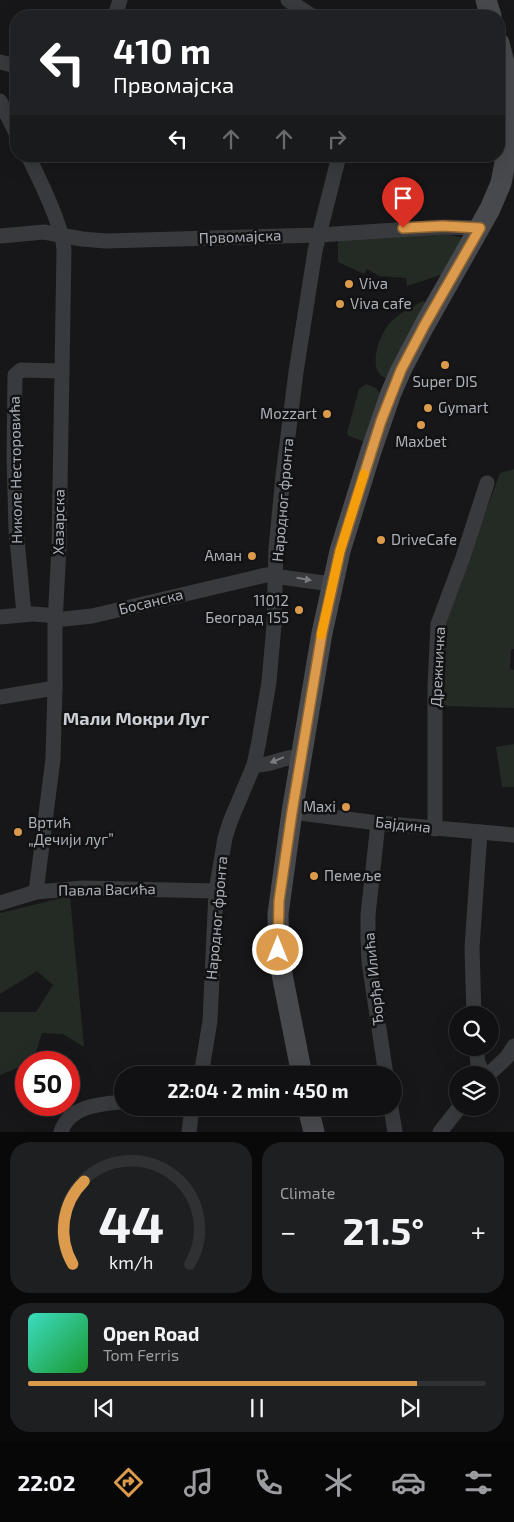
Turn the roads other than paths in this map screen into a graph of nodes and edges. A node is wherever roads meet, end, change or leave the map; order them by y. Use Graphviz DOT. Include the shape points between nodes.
graph roads {
  1 [pos="288,0"];
  2 [pos="303,10"];
  3 [pos="505,67"];
  4 [pos="0,101"];
  5 [pos="10,121"];
  6 [pos="505,161"];
  7 [pos="31,162"];
  8 [pos="337,162"];
  9 [pos="505,162"];
  10 [pos="480,228"];
  11 [pos="60,235"];
  12 [pos="318,235"];
  13 [pos="0,236"];
  14 [pos="62,371"];
  15 [pos="487,483"];
  16 [pos="276,575"];
  17 [pos="331,584"];
  18 [pos="24,614"];
  19 [pos="0,617"];
  20 [pos="55,618"];
  21 [pos="55,688"];
  22 [pos="0,697"];
  23 [pos="301,758"];
  24 [pos="254,765"];
  25 [pos="292,812"];
  26 [pos="378,823"];
  27 [pos="435,829"];
  28 [pos="480,832"];
  29 [pos="514,835"];
  30 [pos="216,891"];
  31 [pos="36,892"];
  32 [pos="0,903"];
  33 [pos="474,1006"];
  34 [pos="514,1046"];
  35 [pos="202,1066"];
  36 [pos="300,1066"];
  37 [pos="385,1066"];
  38 [pos="497,1066"];
  39 [pos="114,1103"];
  40 [pos="191,1116"];
  41 [pos="310,1116"];
  42 [pos="392,1116"];
  43 [pos="453,1116"];
  44 [pos="61,1132"];
  45 [pos="189,1132"];
  46 [pos="314,1132"];
  47 [pos="395,1132"];
  48 [pos="440,1132"];
  1 -- 2 [label="street"];
  3 -- 6 [label="main road" via="511,107"];
  4 -- 5 [label="street"];
  7 -- 11 [label="street, Хазарска"];
  8 -- 12 [label="street, Народног фронта"];
  9 -- 10 [label="main road" via="495,199"];
  10 -- 12 [label="street, Првомајска" via="443,226"];
  10 -- 17 [label="main road" via="391,392"];
  11 -- 12 [label="street, Првомајска" via="106,240"];
  11 -- 13 [label="street, Првомајска"];
  11 -- 14 [label="street, Хазарска" via="64,250"];
  12 -- 16 [label="street, Народног фронта" via="283,476"];
  14 -- 18 [label="street, Николе Несторовића" via="21,370 15,375 16,529"];
  14 -- 20 [label="street, Хазарска"];
  15 -- 27 [label="street, Дрежничка" via="438,624"];
  16 -- 17 [label="street, Босанска, one-way"];
  16 -- 20 [label="street, Босанска" via="245,579 92,616"];
  16 -- 24 [label="street, Народног фронта" via="269,682"];
  17 -- 23 [label="main road"];
  18 -- 19 [label="street, Босанска"];
  18 -- 20 [label="street, Босанска"];
  20 -- 21 [label="street, Хазарска"];
  21 -- 22 [label="street"];
  21 -- 31 [label="street, Хазарска" via="53,759"];
  23 -- 24 [label="street, one-way" via="284,757 268,764"];
  23 -- 25 [label="main road"];
  24 -- 30 [label="street, Народног фронта" via="229,825"];
  25 -- 26 [label="street, Бајдина"];
  25 -- 36 [label="main road" via="279,901 278,943"];
  26 -- 27 [label="street, Бајдина"];
  26 -- 37 [label="street, Ђорђа Илића" via="368,937"];
  27 -- 28 [label="street, Бајдина"];
  28 -- 29 [label="street, Бајдина"];
  28 -- 33 [label="street" via="472,948"];
  30 -- 31 [label="street, Павла Васића" via="102,888"];
  30 -- 35 [label="street, Народног фронта" via="210,1021"];
  31 -- 32 [label="street, Павла Васића"];
  34 -- 38 [label="street"];
  39 -- 44 [label="street" via="85,1108 68,1119"];
  40 -- 45 [label="street"];
  41 -- 46 [label="main road"];
  42 -- 47 [label="street"];
  43 -- 48 [label="street"];
}
